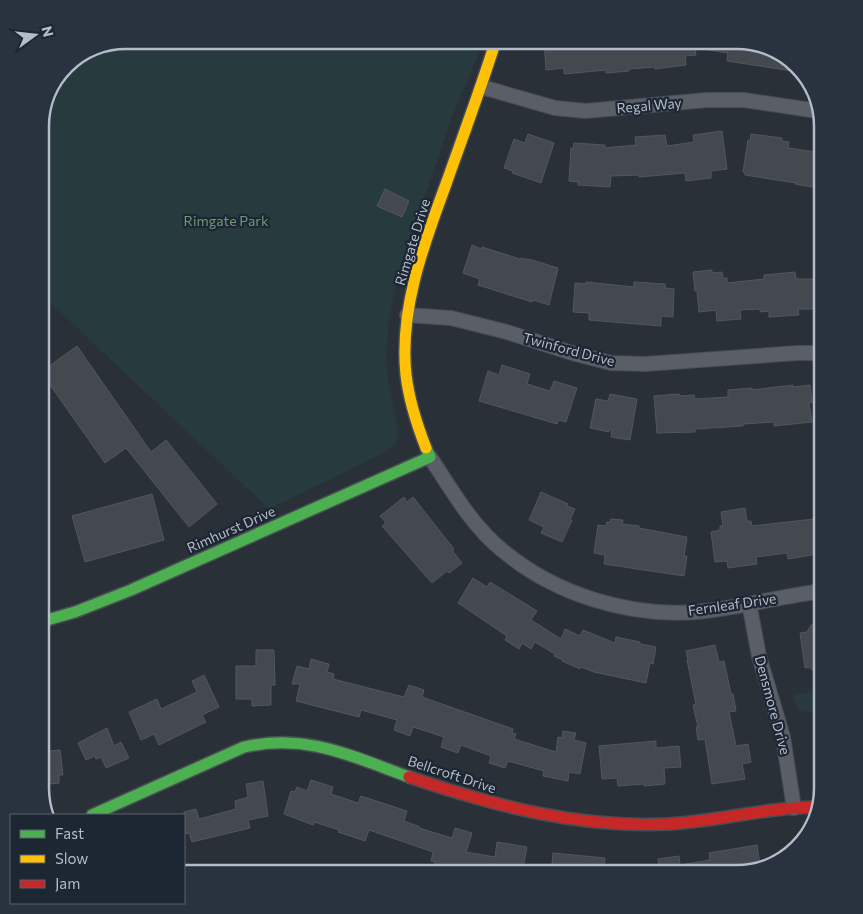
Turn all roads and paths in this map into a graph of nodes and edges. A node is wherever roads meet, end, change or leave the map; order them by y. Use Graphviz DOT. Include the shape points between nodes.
graph roads {
  1 [pos="493,49"];
  2 [pos="482,87"];
  3 [pos="813,111"];
  4 [pos="406,315"];
  5 [pos="814,353"];
  6 [pos="430,457"];
  7 [pos="814,592"];
  8 [pos="749,603"];
  9 [pos="49,619"];
  10 [pos="812,807"];
  11 [pos="794,808"];
  12 [pos="94,814"];
  1 -- 2 [label="street, Rimgate Drive"];
  2 -- 3 [label="street, Regal Way" via="555,108 578,110 744,100"];
  2 -- 4 [label="street, Rimgate Drive" via="429,232"];
  4 -- 5 [label="street, Twinford Drive" via="451,318 611,363 646,364"];
  4 -- 6 [label="street, Rimgate Drive" via="404,364 408,390"];
  6 -- 8 [label="street, Fernleaf Drive" via="473,520 501,550 557,585 618,606 655,612 696,612"];
  6 -- 9 [label="street, Rimhurst Drive" via="132,590"];
  7 -- 8 [label="street, Fernleaf Drive"];
  8 -- 11 [label="street, Densmore Drive" via="759,656 783,737"];
  10 -- 11 [label="street, Bellcroft Drive"];
  11 -- 12 [label="street, Bellcroft Drive" via="688,822 575,821 511,808 449,790 331,748 303,743 266,743 244,747"];
}
